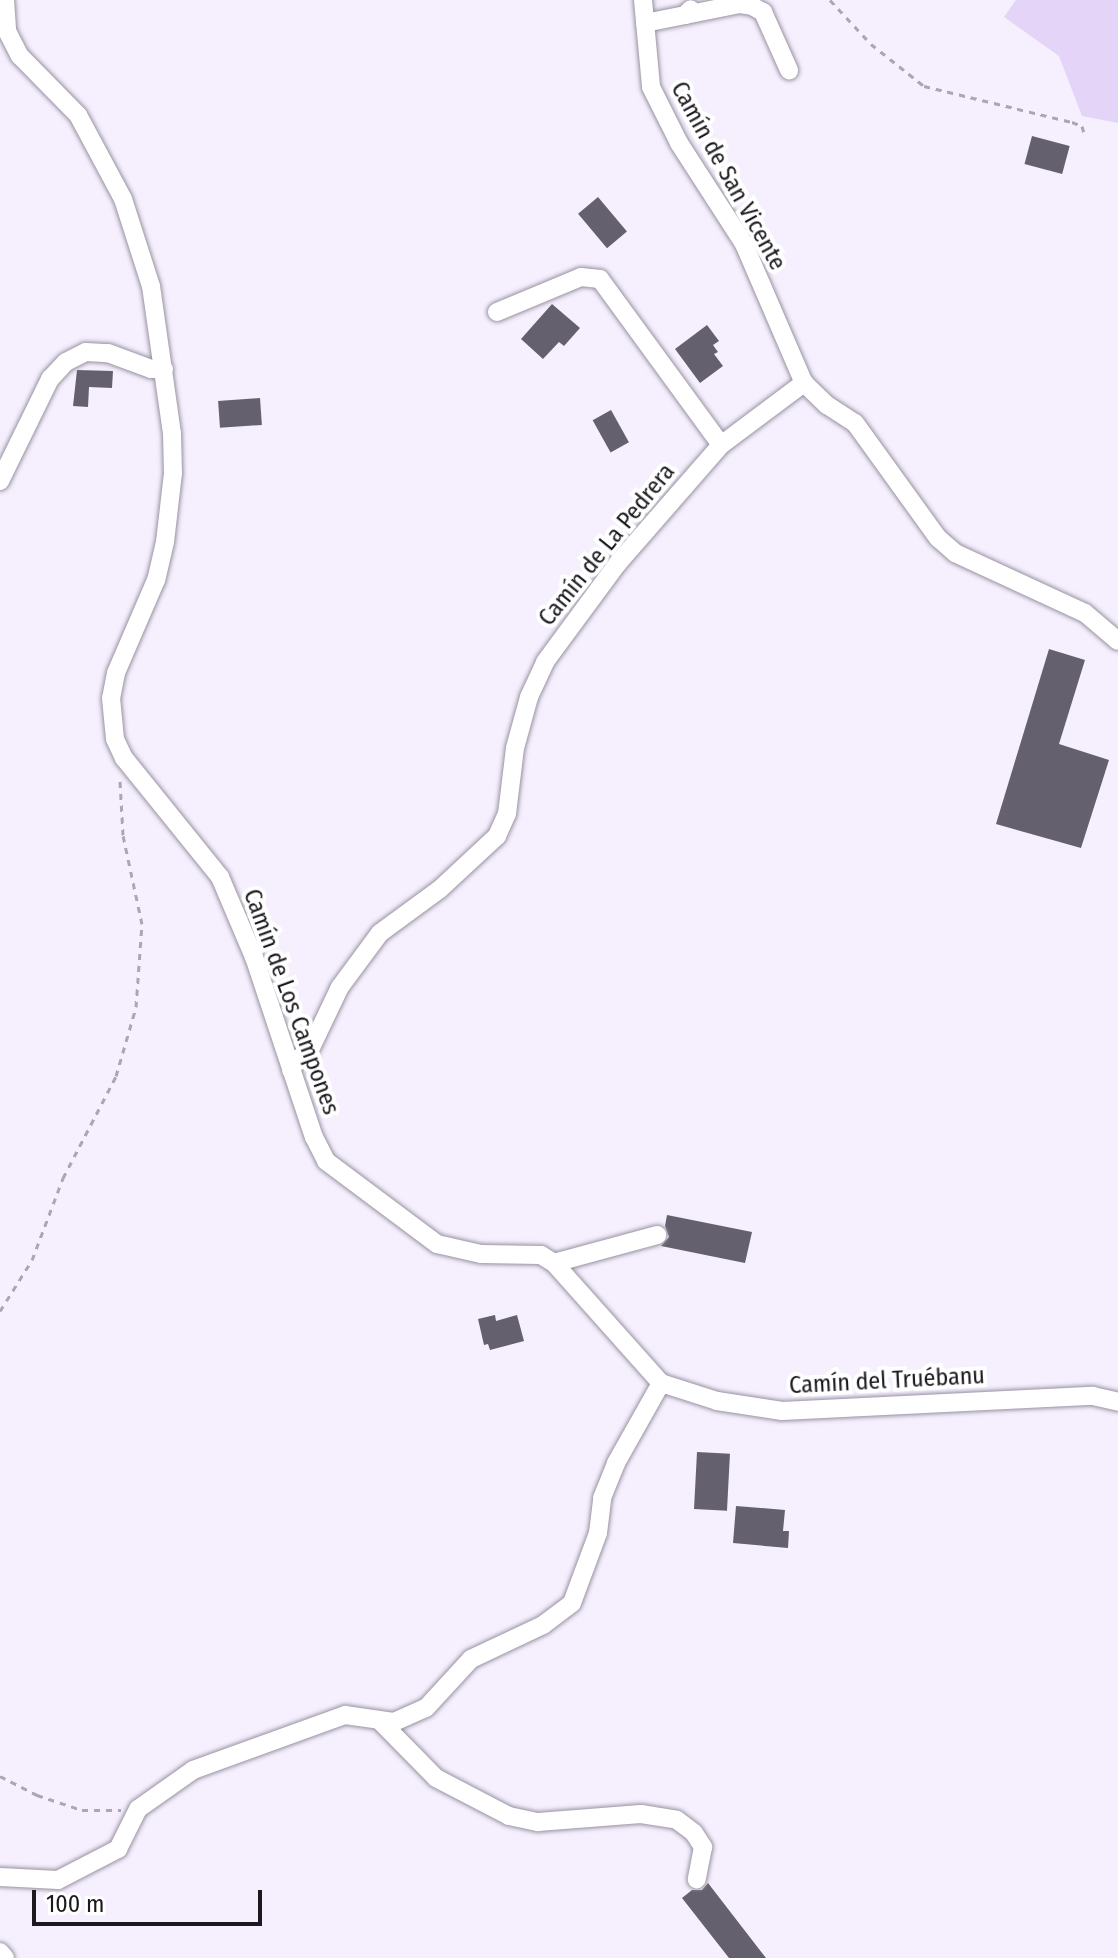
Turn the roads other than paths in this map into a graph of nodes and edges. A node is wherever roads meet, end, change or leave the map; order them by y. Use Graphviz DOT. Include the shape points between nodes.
graph roads {
  1 [pos="5,0"];
  2 [pos="643,0"];
  3 [pos="701,0"];
  4 [pos="685,15"];
  5 [pos="645,23"];
  6 [pos="4,34"];
  7 [pos="789,70"];
  8 [pos="497,312"];
  9 [pos="164,369"];
  10 [pos="804,383"];
  11 [pos="721,445"];
  12 [pos="0,481"];
  13 [pos="1118,641"];
  14 [pos="291,1070"];
  15 [pos="657,1235"];
  16 [pos="554,1263"];
  17 [pos="661,1383"];
  18 [pos="1118,1402"];
  19 [pos="380,1721"];
  20 [pos="0,1877"];
  21 [pos="697,1879"];
  22 [pos="0,1952"];
  23 [pos="5,1958"];
  1 -- 6 [label="street, Camín de Los Campones"];
  2 -- 5 [label="street, Camín de San Vicente"];
  3 -- 4 [label="street"];
  4 -- 5 [label="street"];
  4 -- 7 [label="street" via="740,4 763,12"];
  5 -- 10 [label="street, Camín de San Vicente" via="651,87 679,143 744,244"];
  6 -- 9 [label="street, Camín de Los Campones" via="78,115 123,199 151,286"];
  8 -- 11 [label="street" via="581,277 600,279"];
  9 -- 12 [label="street" via="108,353 86,352 66,362 50,379"];
  9 -- 14 [label="street, Camín de Los Campones" via="172,433 165,542 156,580 116,673 111,698 115,739 124,758 220,877 254,957"];
  10 -- 11 [label="street, Camín de La Pedrera"];
  10 -- 13 [label="street, Camín de San Vicente" via="855,423 938,538 955,553 1085,613"];
  11 -- 14 [label="street, Camín de La Pedrera" via="618,563 545,662 529,697 515,748 507,814 497,836 440,889 380,933 340,987 308,1054"];
  14 -- 16 [label="street, Camín de Los Campones" via="326,1161 437,1244 481,1254 541,1255"];
  15 -- 16 [label="street"];
  16 -- 17 [label="street"];
  17 -- 18 [label="street, Camín del Truébanu" via="717,1401 782,1411 1093,1396"];
  17 -- 19 [label="street" via="616,1463 572,1603 543,1625 471,1659 426,1708 394,1722"];
  19 -- 20 [label="street" via="345,1715 193,1770 138,1809 118,1849 58,1880"];
  19 -- 21 [label="street" via="436,1778 509,1816 538,1822 641,1814 677,1820 703,1847"];
  22 -- 23 [label="street"];
}
